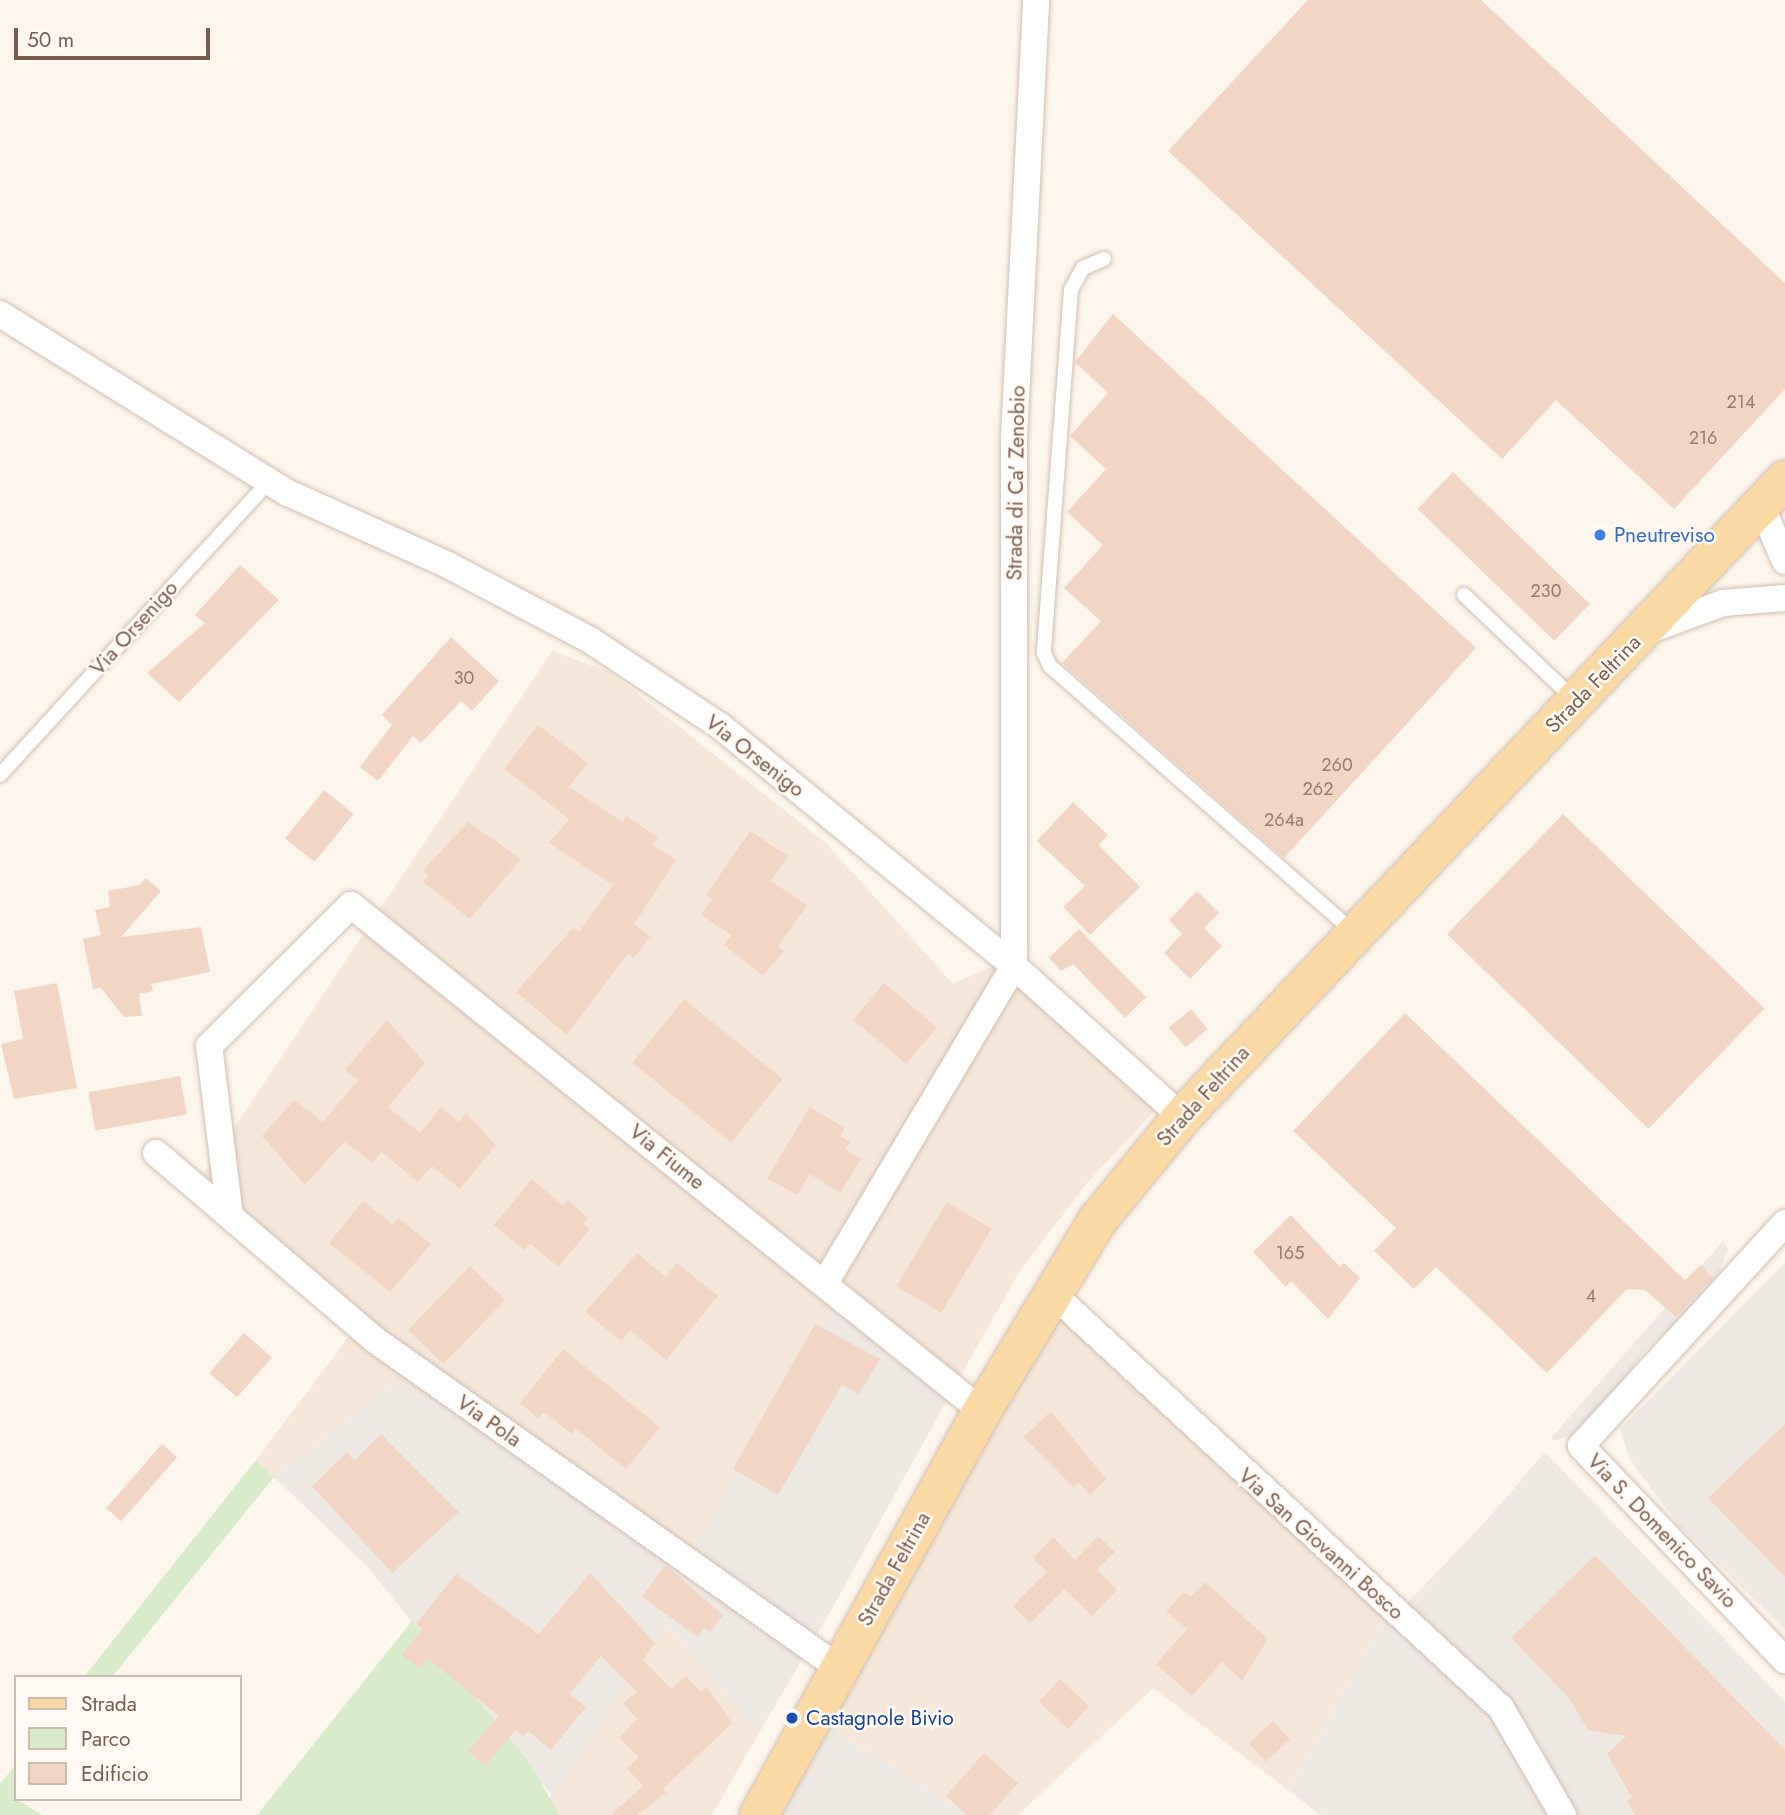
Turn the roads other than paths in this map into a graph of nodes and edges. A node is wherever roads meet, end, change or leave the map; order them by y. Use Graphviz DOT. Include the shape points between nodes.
graph roads {
  1 [pos="1036,0"];
  2 [pos="1104,259"];
  3 [pos="0,314"];
  4 [pos="269,481"];
  5 [pos="1777,501"];
  6 [pos="1785,561"];
  7 [pos="1464,595"];
  8 [pos="1785,598"];
  9 [pos="1642,632"];
  10 [pos="1576,701"];
  11 [pos="0,775"];
  12 [pos="1354,932"];
  13 [pos="1014,966"];
  14 [pos="1182,1117"];
  15 [pos="156,1153"];
  16 [pos="230,1216"];
  17 [pos="1785,1223"];
  18 [pos="824,1283"];
  19 [pos="1052,1293"];
  20 [pos="982,1411"];
  21 [pos="1785,1660"];
  22 [pos="839,1668"];
  23 [pos="759,1815"];
  24 [pos="1563,1815"];
  1 -- 13 [label="street, Strada di Ca' Zenobio" via="1014,438"];
  2 -- 12 [label="lane" via="1083,268 1071,289 1044,653 1050,666"];
  3 -- 4 [label="street, Via Orsenigo"];
  4 -- 11 [label="lane, Via Orsenigo"];
  4 -- 13 [label="street, Via Orsenigo" via="590,640 720,726"];
  5 -- 6 [label="street"];
  5 -- 9 [label="main road, Strada Feltrina"];
  7 -- 10 [label="lane"];
  8 -- 9 [label="street" via="1723,603"];
  9 -- 10 [label="main road, Strada Feltrina"];
  10 -- 12 [label="main road, Strada Feltrina"];
  12 -- 14 [label="main road, Strada Feltrina"];
  13 -- 14 [label="street, Via Orsenigo"];
  13 -- 18 [label="street"];
  14 -- 19 [label="main road, Strada Feltrina" via="1097,1221"];
  15 -- 16 [label="street, Via Pola"];
  16 -- 18 [label="street, Via Fiume" via="209,1046 351,905"];
  16 -- 22 [label="street, Via Pola" via="374,1340"];
  17 -- 21 [label="street, Via S. Domenico Savio" via="1581,1446"];
  18 -- 20 [label="street, Via Fiume"];
  19 -- 20 [label="main road, Strada Feltrina"];
  19 -- 24 [label="street, Via San Giovanni Bosco" via="1500,1708"];
  20 -- 22 [label="main road, Strada Feltrina"];
  22 -- 23 [label="main road, Strada Feltrina"];
}
